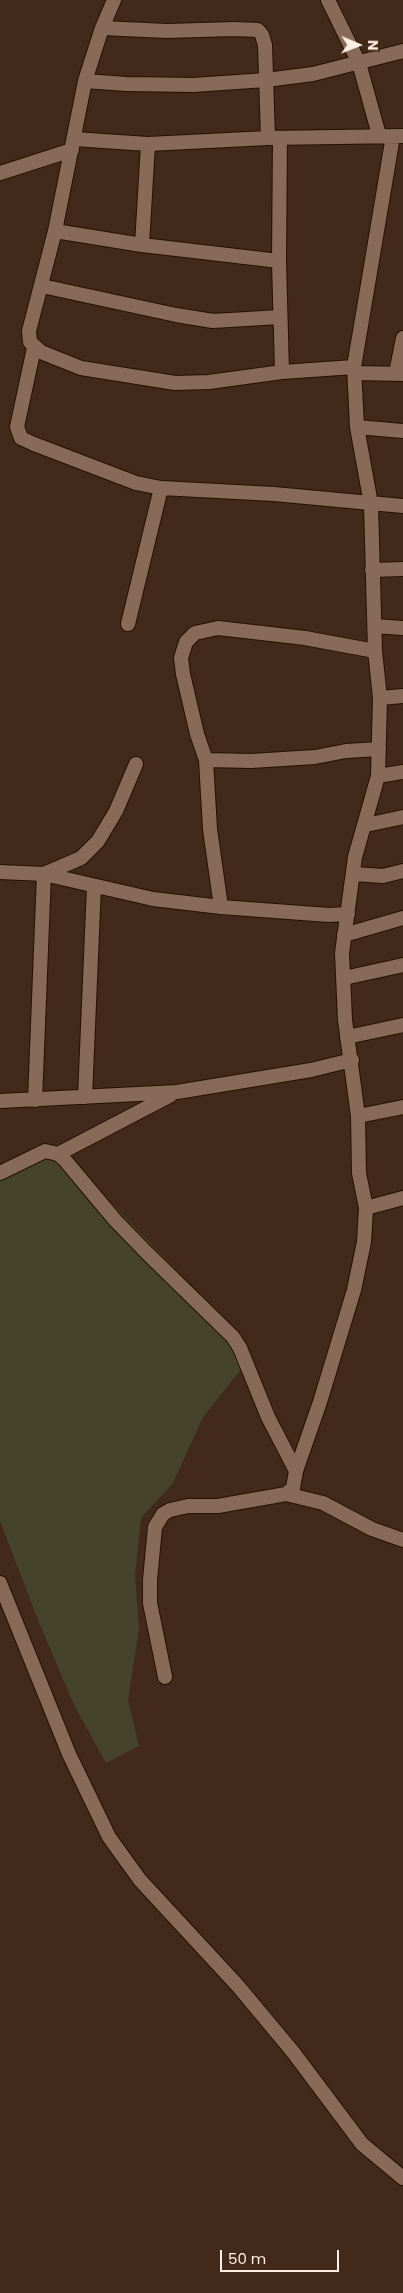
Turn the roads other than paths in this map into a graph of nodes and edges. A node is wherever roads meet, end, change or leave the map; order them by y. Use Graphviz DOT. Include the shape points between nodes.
graph roads {
  1 [pos="114,0"];
  2 [pos="328,0"];
  3 [pos="102,28"];
  4 [pos="403,51"];
  5 [pos="359,63"];
  6 [pos="266,80"];
  7 [pos="85,81"];
  8 [pos="392,136"];
  9 [pos="274,138"];
  10 [pos="73,144"];
  11 [pos="148,144"];
  12 [pos="0,173"];
  13 [pos="55,231"];
  14 [pos="142,245"];
  15 [pos="279,261"];
  16 [pos="42,286"];
  17 [pos="280,317"];
  18 [pos="403,338"];
  19 [pos="34,348"];
  20 [pos="355,370"];
  21 [pos="282,372"];
  22 [pos="399,373"];
  23 [pos="357,427"];
  24 [pos="403,432"];
  25 [pos="161,488"];
  26 [pos="371,504"];
  27 [pos="403,506"];
  28 [pos="403,569"];
  29 [pos="372,570"];
  30 [pos="128,624"];
  31 [pos="375,626"];
  32 [pos="403,628"];
  33 [pos="375,651"];
  34 [pos="403,696"];
  35 [pos="380,698"];
  36 [pos="379,749"];
  37 [pos="206,760"];
  38 [pos="136,764"];
  39 [pos="403,772"];
  40 [pos="378,776"];
  41 [pos="403,817"];
  42 [pos="366,825"];
  43 [pos="403,871"];
  44 [pos="0,872"];
  45 [pos="44,874"];
  46 [pos="354,874"];
  47 [pos="94,886"];
  48 [pos="221,907"];
  49 [pos="348,914"];
  50 [pos="403,918"];
  51 [pos="344,935"];
  52 [pos="403,965"];
  53 [pos="344,978"];
  54 [pos="403,1025"];
  55 [pos="347,1037"];
  56 [pos="352,1060"];
  57 [pos="176,1092"];
  58 [pos="85,1097"];
  59 [pos="35,1100"];
  60 [pos="0,1101"];
  61 [pos="403,1107"];
  62 [pos="358,1116"];
  63 [pos="58,1154"];
  64 [pos="0,1173"];
  65 [pos="403,1198"];
  66 [pos="366,1208"];
  67 [pos="296,1471"];
  68 [pos="286,1494"];
  69 [pos="403,1540"];
  70 [pos="0,1582"];
  71 [pos="165,1677"];
  72 [pos="403,2178"];
  1 -- 3 [label="street"];
  2 -- 5 [label="street"];
  3 -- 6 [label="street" via="258,30 264,38"];
  3 -- 7 [label="street"];
  4 -- 5 [label="street"];
  5 -- 6 [label="street" via="313,74"];
  5 -- 8 [label="street"];
  6 -- 7 [label="street" via="193,85"];
  6 -- 9 [label="street"];
  7 -- 10 [label="street"];
  8 -- 9 [label="street"];
  8 -- 20 [label="street"];
  9 -- 11 [label="street"];
  9 -- 15 [label="street"];
  10 -- 11 [label="street"];
  10 -- 12 [label="street"];
  10 -- 13 [label="street"];
  11 -- 14 [label="street"];
  13 -- 14 [label="street"];
  13 -- 16 [label="street"];
  14 -- 15 [label="street"];
  15 -- 17 [label="street"];
  16 -- 17 [label="street" via="213,321"];
  16 -- 19 [label="street" via="29,331"];
  17 -- 21 [label="street"];
  18 -- 22 [label="street"];
  19 -- 21 [label="street" via="81,368 175,383"];
  19 -- 25 [label="street" via="17,427 21,438 136,483"];
  20 -- 21 [label="street"];
  20 -- 22 [label="street"];
  20 -- 23 [label="street"];
  23 -- 24 [label="street"];
  23 -- 26 [label="street"];
  25 -- 26 [label="street" via="274,494"];
  25 -- 30 [label="street"];
  26 -- 27 [label="street"];
  26 -- 29 [label="street"];
  28 -- 29 [label="street"];
  29 -- 31 [label="street"];
  31 -- 32 [label="street"];
  31 -- 33 [label="street"];
  33 -- 35 [label="street"];
  33 -- 37 [label="street" via="231,629 195,633 186,642 182,658 194,721"];
  34 -- 35 [label="street"];
  35 -- 36 [label="street"];
  36 -- 37 [label="street" via="315,757"];
  36 -- 40 [label="street"];
  37 -- 48 [label="street" via="211,838"];
  38 -- 45 [label="street" via="116,811 98,841 81,858"];
  39 -- 40 [label="street"];
  40 -- 42 [label="street"];
  41 -- 42 [label="street"];
  42 -- 46 [label="street" via="355,856"];
  43 -- 46 [label="street" via="383,876"];
  44 -- 45 [label="street"];
  45 -- 47 [label="street"];
  45 -- 59 [label="street"];
  46 -- 49 [label="street"];
  47 -- 48 [label="street" via="152,899"];
  47 -- 58 [label="street"];
  48 -- 49 [label="street"];
  49 -- 51 [label="street"];
  50 -- 51 [label="street"];
  51 -- 53 [label="street"];
  52 -- 53 [label="street"];
  53 -- 55 [label="street"];
  54 -- 55 [label="street"];
  55 -- 56 [label="street"];
  56 -- 57 [label="street" via="311,1070"];
  56 -- 62 [label="street"];
  57 -- 58 [label="street"];
  57 -- 63 [label="street"];
  58 -- 59 [label="street"];
  59 -- 60 [label="street"];
  61 -- 62 [label="street"];
  62 -- 66 [label="street" via="359,1173"];
  63 -- 64 [label="street" via="38,1153"];
  63 -- 67 [label="street" via="147,1254 233,1336"];
  65 -- 66 [label="street"];
  66 -- 67 [label="street" via="364,1242 354,1290"];
  67 -- 68 [label="street" via="293,1488"];
  68 -- 69 [label="street" via="324,1503 372,1529"];
  68 -- 71 [label="street" via="218,1506 178,1507 159,1519 153,1536 150,1603"];
  70 -- 72 [label="street" via="69,1754 109,1837 140,1880 263,2015 362,2144"];
}
